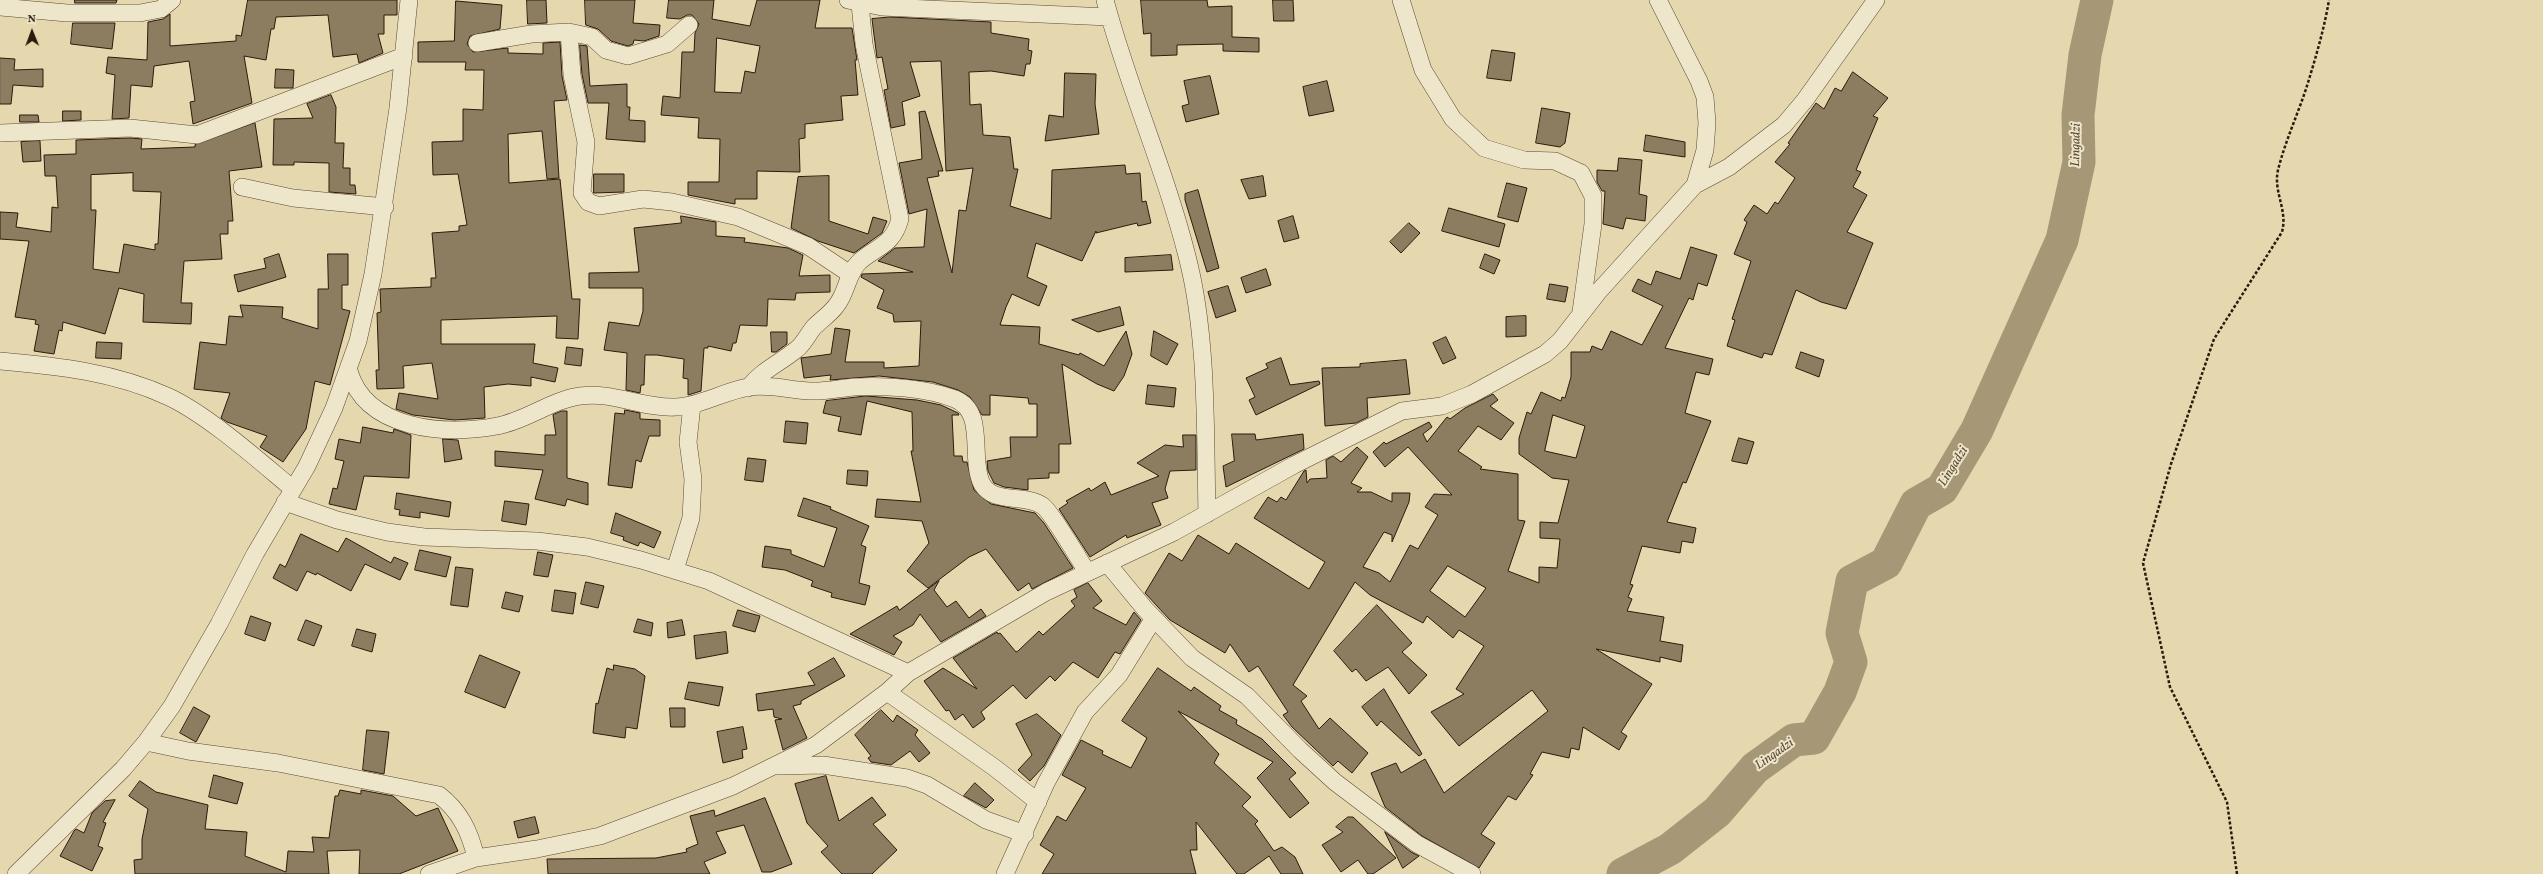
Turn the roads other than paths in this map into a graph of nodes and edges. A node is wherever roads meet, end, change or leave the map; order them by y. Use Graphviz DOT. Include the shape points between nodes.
graph roads {
  1 [pos="172,0"];
  2 [pos="409,0"];
  3 [pos="1105,0"];
  4 [pos="1401,0"];
  5 [pos="1658,0"];
  6 [pos="1876,0"];
  7 [pos="854,2"];
  8 [pos="0,7"];
  9 [pos="1109,16"];
  10 [pos="688,25"];
  11 [pos="569,32"];
  12 [pos="477,43"];
  13 [pos="404,56"];
  14 [pos="0,133"];
  15 [pos="1695,185"];
  16 [pos="242,186"];
  17 [pos="385,207"];
  18 [pos="850,274"];
  19 [pos="1579,318"];
  20 [pos="0,360"];
  21 [pos="349,371"];
  22 [pos="748,388"];
  23 [pos="692,405"];
  24 [pos="289,495"];
  25 [pos="1206,514"];
  26 [pos="1107,563"];
  27 [pos="675,570"];
  28 [pos="1087,572"];
  29 [pos="1154,618"];
  30 [pos="908,673"];
  31 [pos="887,692"];
  32 [pos="146,742"];
  33 [pos="776,766"];
  34 [pos="1038,802"];
  35 [pos="1025,834"];
  36 [pos="476,858"];
  37 [pos="16,874"];
  38 [pos="429,874"];
  39 [pos="1005,874"];
  40 [pos="1472,874"];
  1 -- 8 [label="street" via="161,9 140,13 67,13"];
  2 -- 13 [label="street"];
  3 -- 9 [label="street"];
  4 -- 19 [label="street" via="1423,70 1458,124 1484,148 1524,160 1555,161 1581,173 1593,196 1594,224"];
  5 -- 15 [label="street" via="1699,81 1704,97 1707,123 1705,150"];
  6 -- 15 [label="street" via="1805,100 1784,125 1729,167"];
  7 -- 9 [label="street" via="882,7"];
  7 -- 18 [label="street" via="900,219 897,232 889,241 860,262"];
  9 -- 25 [label="street" via="1179,228 1190,271 1200,331"];
  10 -- 11 [label="street" via="667,44 628,56 606,50 592,37"];
  11 -- 12 [label="street" via="531,34"];
  11 -- 18 [label="street" via="572,75 586,142 582,193 588,202 599,206 643,199 672,202 738,217 808,246"];
  13 -- 14 [label="street" via="197,135 130,128"];
  13 -- 17 [label="street"];
  15 -- 19 [label="street" via="1599,291"];
  16 -- 17 [label="street" via="293,198"];
  17 -- 21 [label="street" via="374,274"];
  18 -- 22 [label="street" via="837,306 813,328 806,341 769,366"];
  19 -- 25 [label="street" via="1560,342 1545,354 1472,394 1442,406 1402,411 1294,465"];
  20 -- 24 [label="street" via="101,373 170,397 193,412"];
  21 -- 23 [label="street" via="354,387 365,401 377,410 404,423 428,428 459,430 498,426 578,396 602,394 657,406"];
  21 -- 24 [label="street" via="307,466"];
  22 -- 23 [label="street"];
  22 -- 28 [label="street" via="771,386 823,391 871,386 954,398 964,404 972,420 978,472 983,485 992,494 1034,502 1044,507"];
  23 -- 27 [label="street" via="688,442 693,479 691,518"];
  24 -- 27 [label="street" via="337,520 387,532 424,537 509,538 587,547"];
  24 -- 32 [label="street" via="194,670"];
  25 -- 26 [label="street"];
  26 -- 28 [label="street"];
  26 -- 29 [label="street"];
  27 -- 30 [label="street" via="710,581"];
  28 -- 30 [label="street" via="994,621"];
  29 -- 34 [label="street" via="1120,675 1085,712"];
  29 -- 40 [label="street" via="1192,658 1247,696 1335,782 1417,844"];
  30 -- 31 [label="street"];
  31 -- 33 [label="street" via="816,745"];
  31 -- 34 [label="street" via="977,755"];
  32 -- 36 [label="street" via="188,751 278,763 439,795 450,803 470,834"];
  32 -- 37 [label="street"];
  33 -- 35 [label="street" via="823,764 907,778 927,786 986,820"];
  33 -- 36 [label="street" via="707,796 600,836"];
  34 -- 35 [label="street"];
  35 -- 39 [label="street"];
  36 -- 38 [label="street"];
}
